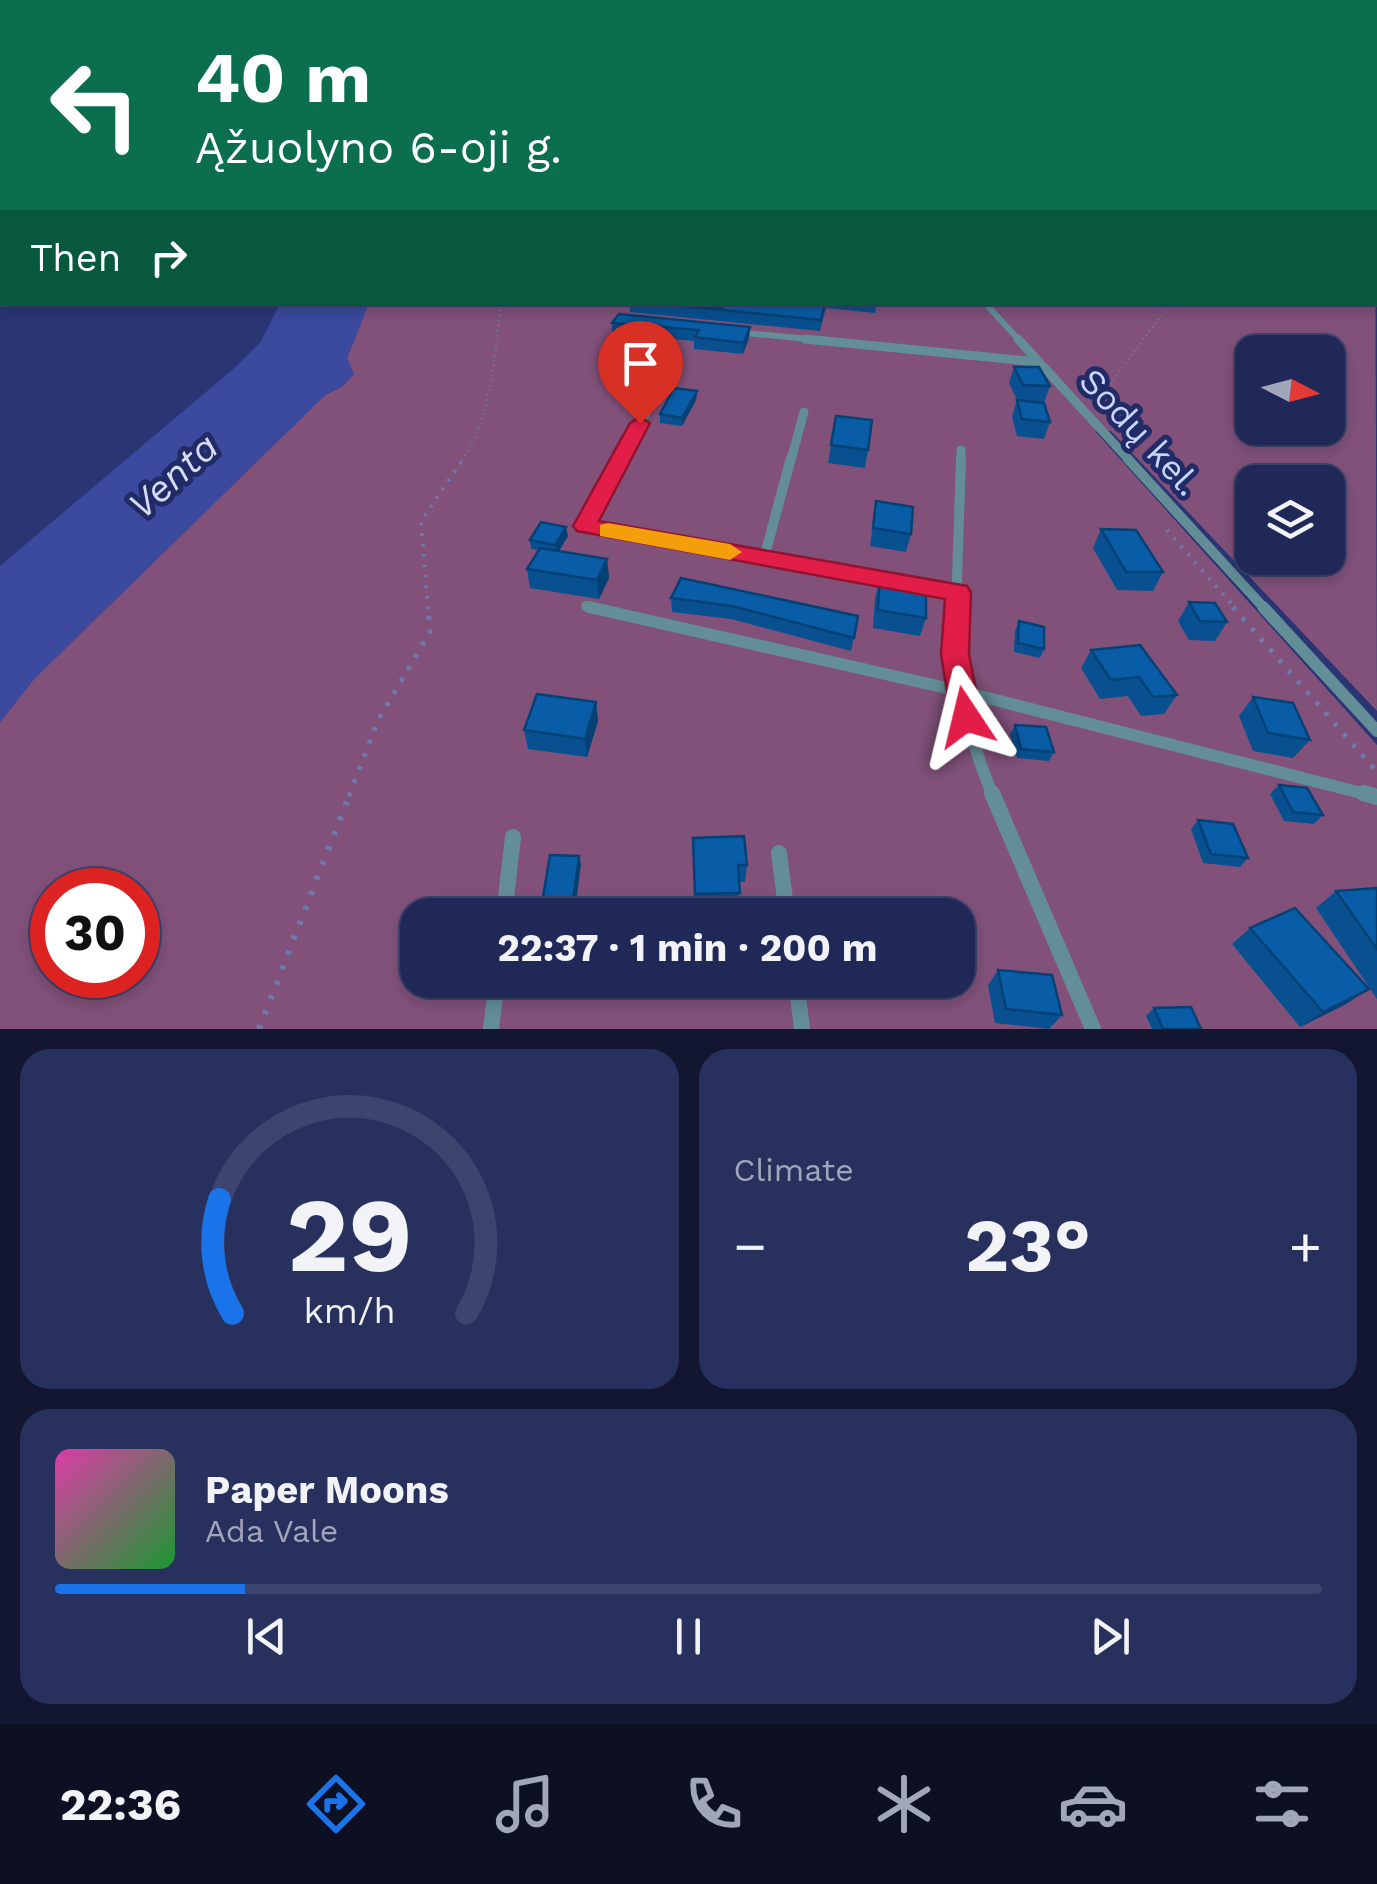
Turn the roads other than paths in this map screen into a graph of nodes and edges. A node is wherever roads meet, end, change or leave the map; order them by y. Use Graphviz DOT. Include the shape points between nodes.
graph roads {
  1 [pos="987,305"];
  2 [pos="721,330"];
  3 [pos="1038,362"];
  4 [pos="659,389"];
  5 [pos="804,412"];
  6 [pos="962,450"];
  7 [pos="764,558"];
  8 [pos="958,592"];
  9 [pos="586,606"];
  10 [pos="960,691"];
  11 [pos="1377,731"];
  12 [pos="1377,797"];
  13 [pos="513,837"];
  14 [pos="779,853"];
  15 [pos="506,898"];
  16 [pos="785,898"];
  17 [pos="494,998"];
  18 [pos="798,998"];
  19 [pos="491,1029"];
  20 [pos="802,1029"];
  21 [pos="1093,1029"];
  1 -- 3 [label="street, Sodų kel."];
  2 -- 3 [label="street"];
  3 -- 11 [label="street, Sodų kel."];
  4 -- 7 [label="street" via="585,526"];
  5 -- 7 [label="street"];
  6 -- 8 [label="street"];
  7 -- 8 [label="street"];
  8 -- 10 [label="street"];
  9 -- 10 [label="street"];
  10 -- 12 [label="street"];
  10 -- 21 [label="street" via="971,744"];
  13 -- 15 [label="street"];
  14 -- 16 [label="street"];
  17 -- 19 [label="street"];
  18 -- 20 [label="street"];
}
